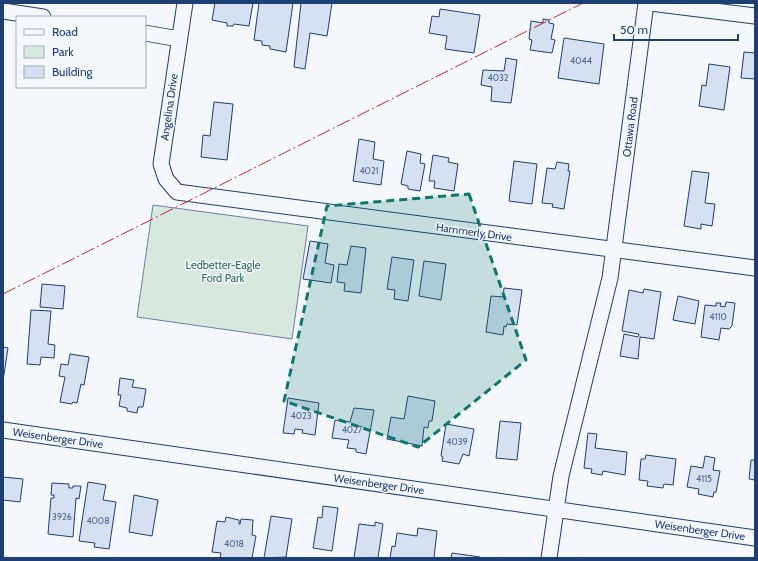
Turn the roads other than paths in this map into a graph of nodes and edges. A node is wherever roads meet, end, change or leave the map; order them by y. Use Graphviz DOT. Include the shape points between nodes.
graph roads {
  1 [pos="185,3"];
  2 [pos="646,3"];
  3 [pos="650,3"];
  4 [pos="3,11"];
  5 [pos="36,16"];
  6 [pos="755,16"];
  7 [pos="146,33"];
  8 [pos="179,39"];
  9 [pos="192,195"];
  10 [pos="614,250"];
  11 [pos="755,268"];
  12 [pos="3,430"];
  13 [pos="556,509"];
  14 [pos="755,538"];
  15 [pos="549,558"];
  1 -- 8 [label="street, Angelina Drive"];
  2 -- 10 [label="street, Ottawa Road"];
  3 -- 6 [label="street"];
  4 -- 5 [label="street"];
  7 -- 8 [label="street"];
  8 -- 9 [label="street, Angelina Drive" via="161,164 166,179 177,192"];
  9 -- 10 [label="street, Hammerly Drive"];
  10 -- 11 [label="street, Hammerly Drive"];
  10 -- 13 [label="street, Ottawa Road" via="610,278 561,476"];
  12 -- 13 [label="street, Weisenberger Drive"];
  13 -- 14 [label="street, Weisenberger Drive"];
  13 -- 15 [label="street, Ottawa Road"];
}
